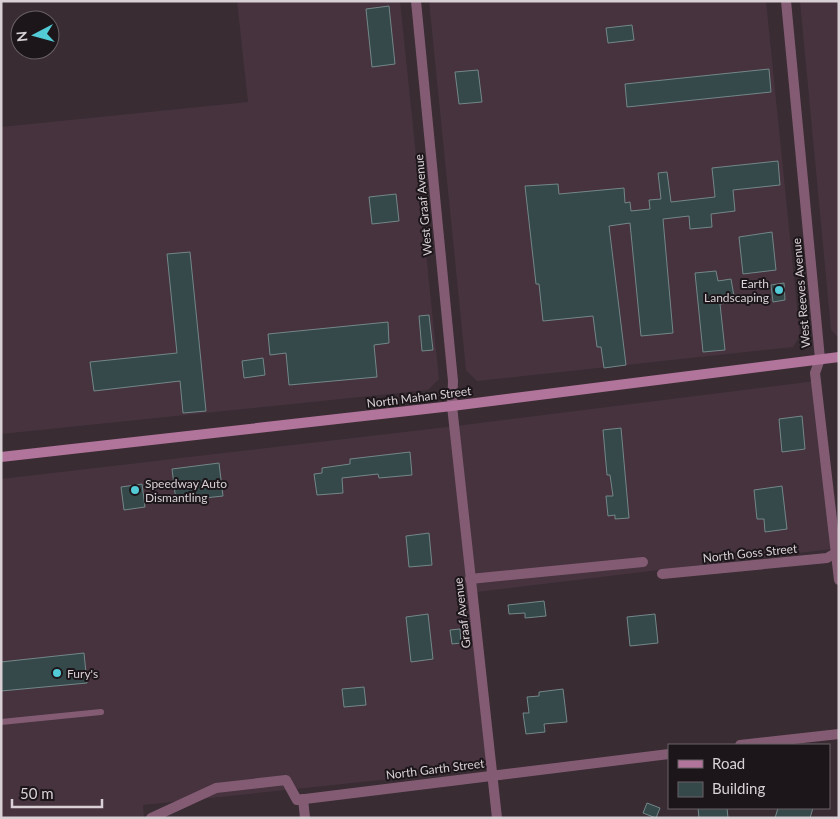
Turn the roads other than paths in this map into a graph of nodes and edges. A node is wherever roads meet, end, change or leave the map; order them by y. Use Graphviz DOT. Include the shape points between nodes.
graph roads {
  1 [pos="416,1"];
  2 [pos="786,1"];
  3 [pos="839,357"];
  4 [pos="820,359"];
  5 [pos="452,406"];
  6 [pos="1,457"];
  7 [pos="837,552"];
  8 [pos="643,562"];
  9 [pos="662,574"];
  10 [pos="470,579"];
  11 [pos="839,580"];
  12 [pos="101,712"];
  13 [pos="1,722"];
  14 [pos="839,734"];
  15 [pos="749,744"];
  16 [pos="668,754"];
  17 [pos="493,775"];
  18 [pos="303,799"];
  19 [pos="151,818"];
  20 [pos="305,818"];
  21 [pos="497,818"];
  1 -- 5 [label="street, West Graaf Avenue" via="453,381"];
  2 -- 4 [label="street, West Reeves Avenue"];
  3 -- 4 [label="street, North Mahan Street"];
  4 -- 5 [label="street, North Mahan Street"];
  4 -- 7 [label="street, West Reeves Avenue" via="815,372"];
  5 -- 6 [label="street, North Mahan Street"];
  5 -- 10 [label="street, Graaf Avenue"];
  7 -- 9 [label="street, North Goss Street" via="827,558"];
  7 -- 11 [label="street, West Reeves Avenue"];
  8 -- 10 [label="street"];
  10 -- 17 [label="street, Graaf Avenue"];
  12 -- 13 [label="lane"];
  14 -- 15 [label="street"];
  16 -- 17 [label="street, North Garth Street"];
  17 -- 18 [label="street, North Garth Street"];
  17 -- 21 [label="street, Graaf Avenue"];
  18 -- 19 [label="street" via="297,800 286,780 216,788"];
  18 -- 20 [label="street"];
}
